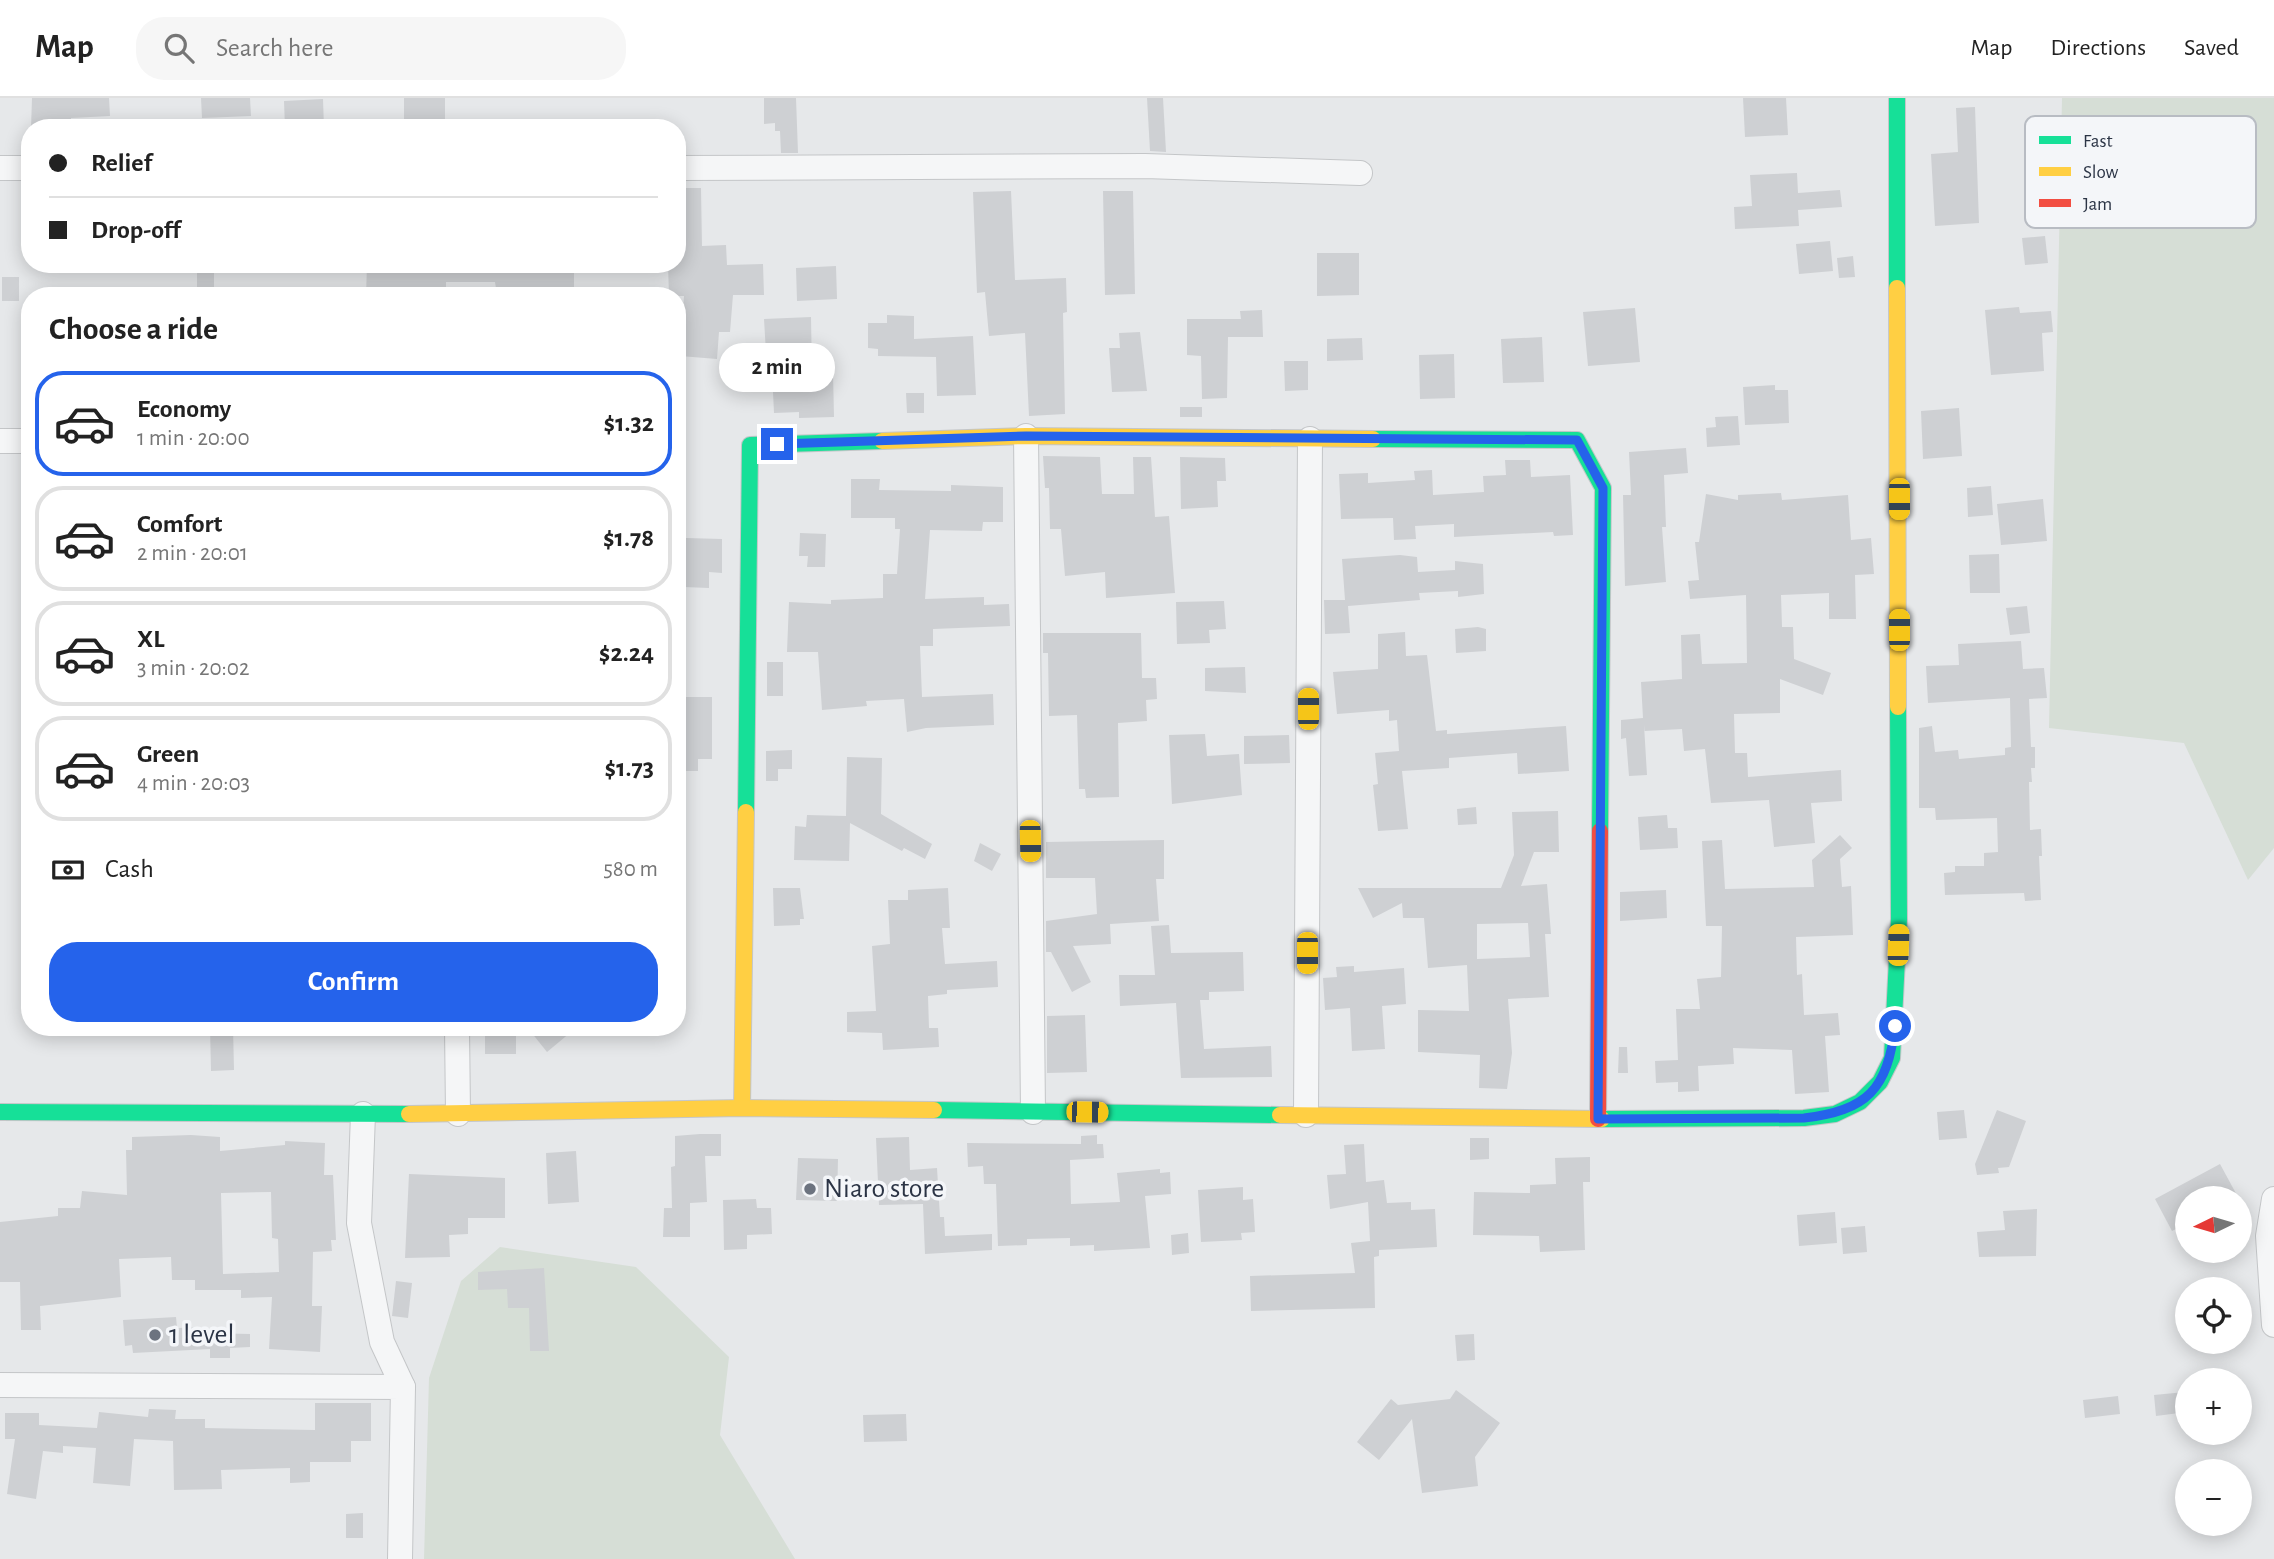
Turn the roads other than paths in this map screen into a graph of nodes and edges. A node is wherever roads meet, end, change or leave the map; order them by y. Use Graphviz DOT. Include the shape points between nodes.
graph roads {
  1 [pos="1897,98"];
  2 [pos="0,168"];
  3 [pos="21,168"];
  4 [pos="686,169"];
  5 [pos="1360,173"];
  6 [pos="1026,436"];
  7 [pos="1310,439"];
  8 [pos="0,441"];
  9 [pos="21,441"];
  10 [pos="457,1036"];
  11 [pos="742,1108"];
  12 [pos="0,1112"];
  13 [pos="1033,1112"];
  14 [pos="363,1114"];
  15 [pos="458,1114"];
  16 [pos="1306,1115"];
  17 [pos="1598,1119"];
  18 [pos="2274,1199"];
  19 [pos="2274,1325"];
  20 [pos="0,1385"];
  21 [pos="403,1387"];
  22 [pos="400,1559"];
  1 -- 17 [label="street" via="1899,919 1892,1058 1880,1082 1860,1102 1835,1114"];
  2 -- 3 [label="street"];
  4 -- 5 [label="street" via="1145,166"];
  6 -- 7 [label="street"];
  6 -- 11 [label="street" via="750,445"];
  6 -- 13 [label="street"];
  7 -- 16 [label="street"];
  7 -- 17 [label="street" via="1577,440 1603,488"];
  8 -- 9 [label="street"];
  10 -- 15 [label="street"];
  11 -- 13 [label="street"];
  11 -- 15 [label="street"];
  12 -- 14 [label="street"];
  13 -- 16 [label="street"];
  14 -- 15 [label="street"];
  14 -- 21 [label="street" via="359,1223 382,1342"];
  16 -- 17 [label="street"];
  18 -- 19 [label="street" via="2268,1236"];
  20 -- 21 [label="street"];
  21 -- 22 [label="street"];
}
